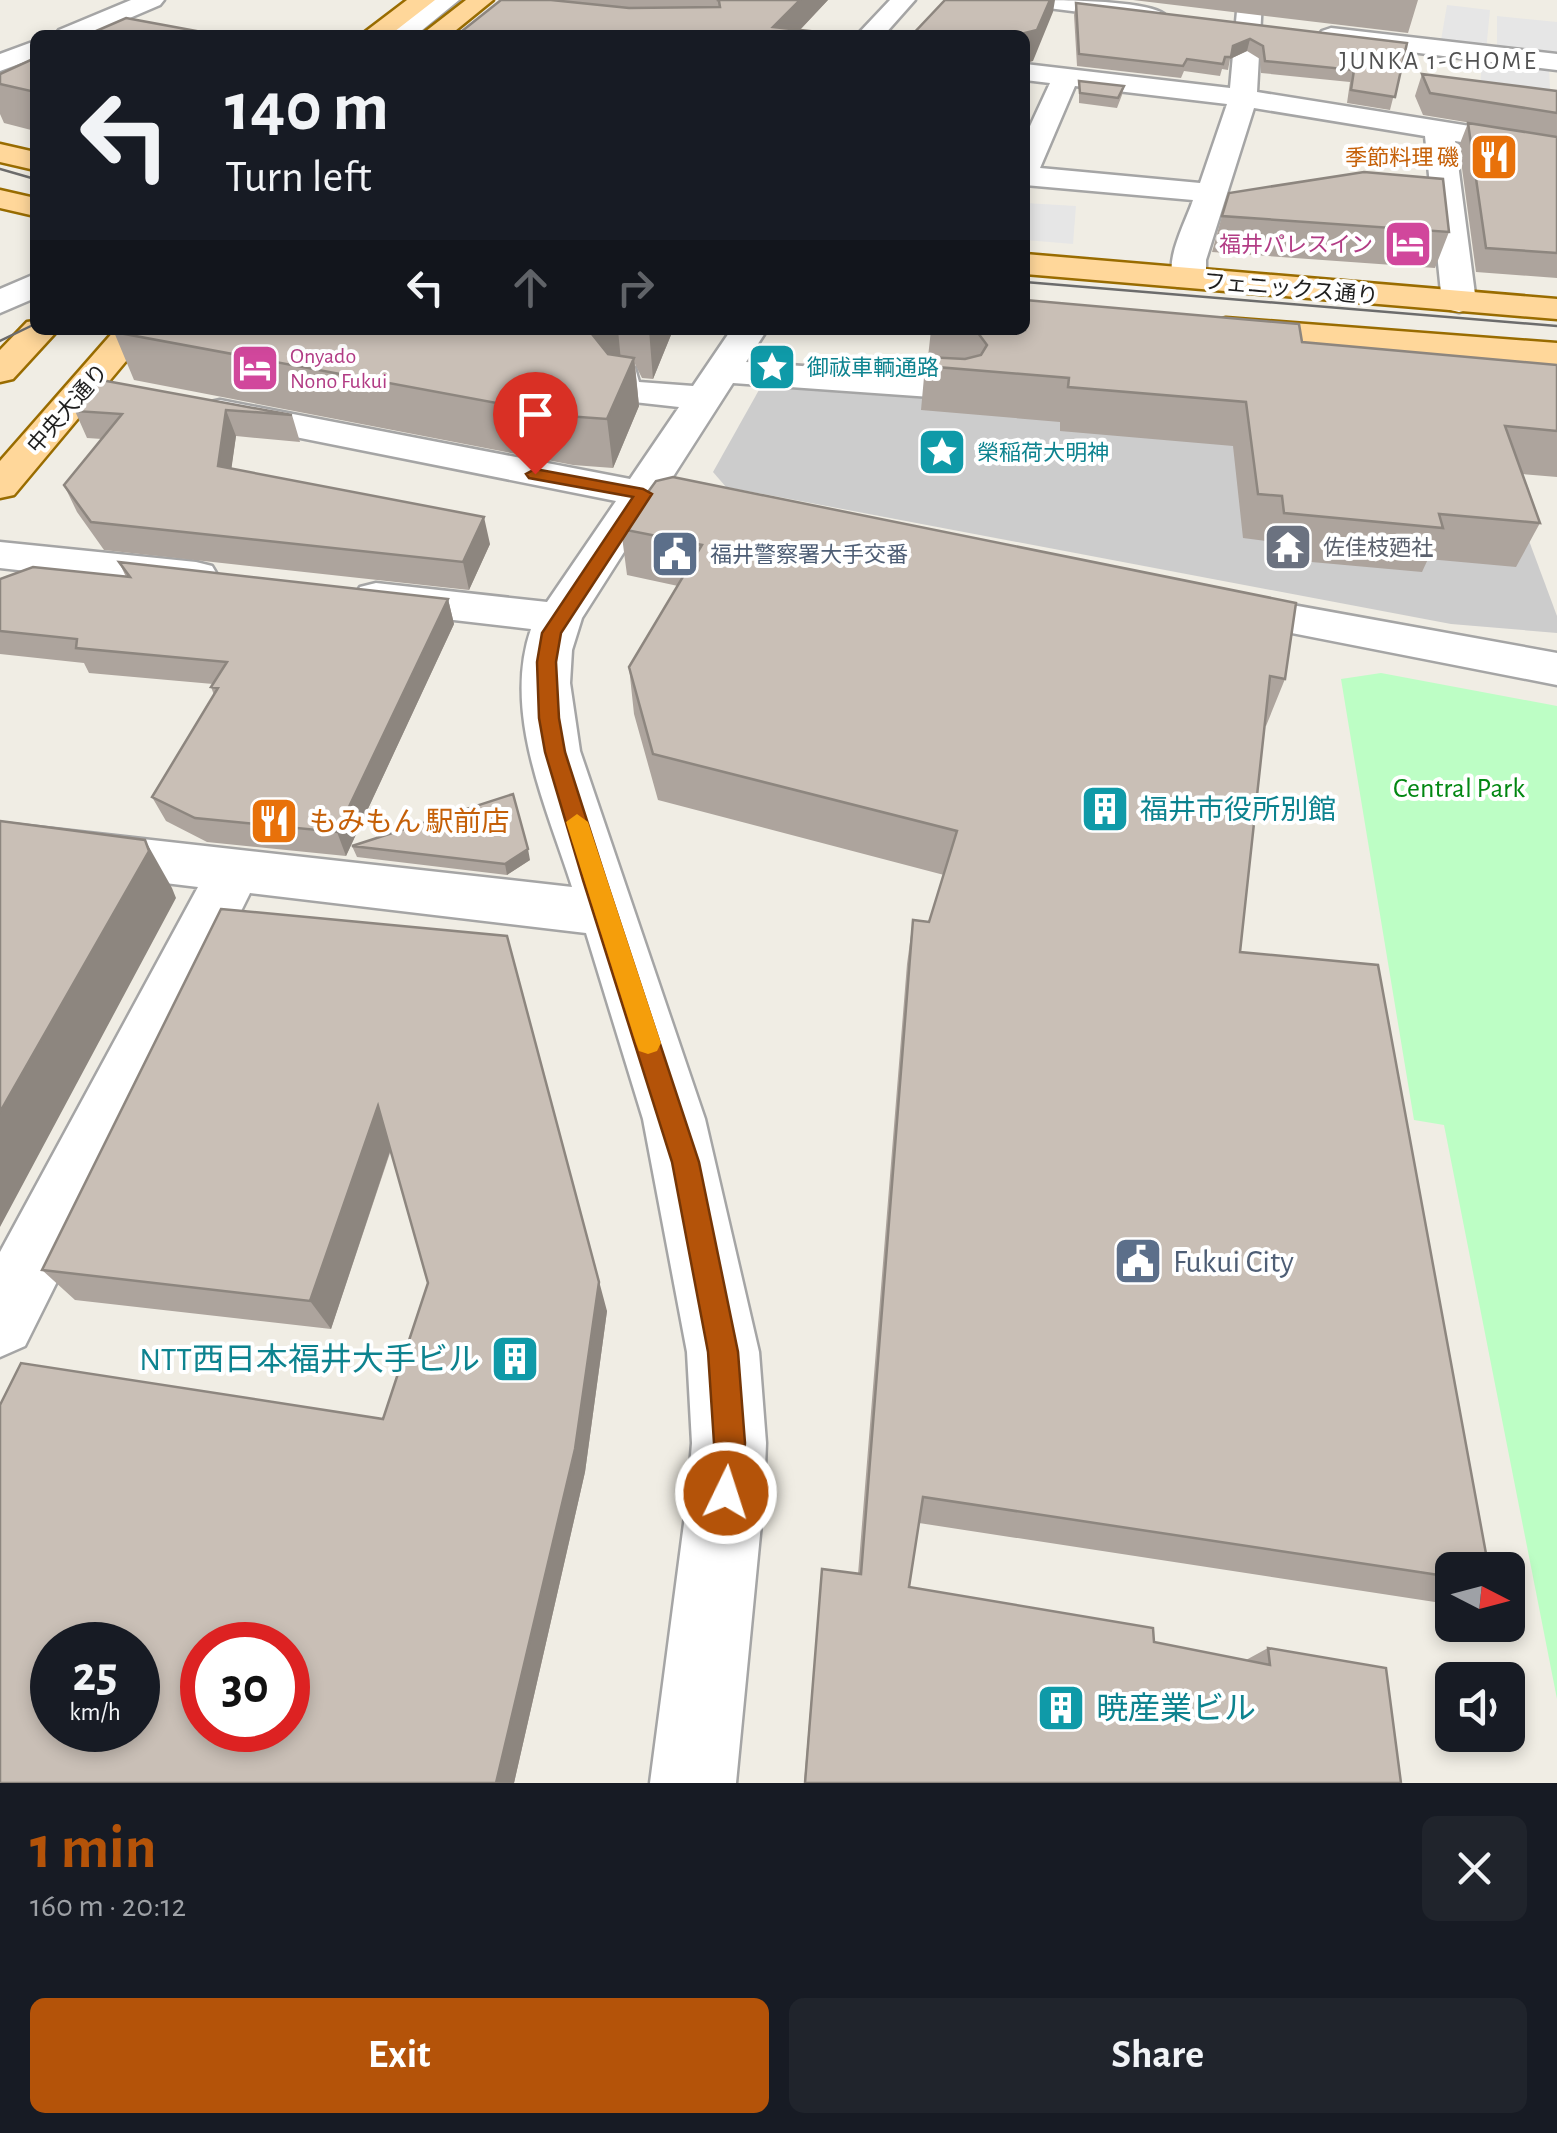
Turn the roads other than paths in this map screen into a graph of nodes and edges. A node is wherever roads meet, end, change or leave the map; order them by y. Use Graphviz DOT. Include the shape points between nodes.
graph roads {
  1 [pos="152,0"];
  2 [pos="390,0"];
  3 [pos="903,0"];
  4 [pos="1040,0"];
  5 [pos="420,2"];
  6 [pos="474,6"];
  7 [pos="1172,17"];
  8 [pos="1249,20"];
  9 [pos="83,30"];
  10 [pos="381,30"];
  11 [pos="413,30"];
  12 [pos="441,30"];
  13 [pos="875,30"];
  14 [pos="1306,33"];
  15 [pos="30,50"];
  16 [pos="1557,62"];
  17 [pos="0,63"];
  18 [pos="1030,73"];
  19 [pos="1066,78"];
  20 [pos="1242,98"];
  21 [pos="1439,130"];
  22 [pos="1557,150"];
  23 [pos="0,153"];
  24 [pos="30,160"];
  25 [pos="1030,161"];
  26 [pos="1030,174"];
  27 [pos="1214,193"];
  28 [pos="0,199"];
  29 [pos="30,207"];
  30 [pos="1030,264"];
  31 [pos="1189,280"];
  32 [pos="30,287"];
  33 [pos="1458,302"];
  34 [pos="0,303"];
  35 [pos="1557,309"];
  36 [pos="1184,326"];
  37 [pos="130,335"];
  38 [pos="31,337"];
  39 [pos="1557,354"];
  40 [pos="726,366"];
  41 [pos="0,371"];
  42 [pos="622,376"];
  43 [pos="959,388"];
  44 [pos="82,390"];
  45 [pos="133,394"];
  46 [pos="186,404"];
  47 [pos="0,486"];
  48 [pos="643,494"];
  49 [pos="706,506"];
  50 [pos="0,555"];
  51 [pos="229,580"];
  52 [pos="327,591"];
  53 [pos="1189,600"];
  54 [pos="559,618"];
  55 [pos="1557,670"];
  56 [pos="0,842"];
  57 [pos="233,872"];
  58 [pos="604,913"];
  59 [pos="0,1322"];
  60 [pos="693,1783"];
  1 -- 9 [label="street"];
  2 -- 5 [label="street"];
  3 -- 13 [label="street"];
  4 -- 7 [label="street"];
  5 -- 10 [label="main road"];
  6 -- 11 [label="street"];
  6 -- 12 [label="main road"];
  8 -- 20 [label="street"];
  14 -- 16 [label="street"];
  15 -- 17 [label="street"];
  18 -- 19 [label="street"];
  19 -- 20 [label="street"];
  19 -- 25 [label="street"];
  20 -- 21 [label="street"];
  20 -- 27 [label="street"];
  21 -- 22 [label="street"];
  21 -- 33 [label="street"];
  23 -- 24 [label="main road"];
  26 -- 27 [label="street"];
  27 -- 31 [label="street" via="1189,260"];
  28 -- 29 [label="main road"];
  30 -- 31 [label="main road, フェニックス通り"];
  31 -- 33 [label="main road, フェニックス通り"];
  32 -- 34 [label="street"];
  33 -- 35 [label="main road, フェニックス通り"];
  36 -- 39 [label="main road, フェニックス通り"];
  37 -- 44 [label="main road, 中央大通り"];
  38 -- 41 [label="main road"];
  40 -- 42 [label="street" via="635,394 623,387"];
  40 -- 43 [label="street"];
  40 -- 48 [label="street"];
  44 -- 45 [label="street"];
  44 -- 47 [label="main road, 中央大通り"];
  46 -- 48 [label="street"];
  48 -- 49 [label="street"];
  48 -- 54 [label="street"];
  50 -- 51 [label="street"];
  52 -- 54 [label="street"];
  53 -- 55 [label="street"];
  54 -- 58 [label="street" via="547,662 549,718"];
  56 -- 57 [label="street"];
  57 -- 58 [label="street"];
  57 -- 59 [label="street"];
  58 -- 60 [label="street" via="686,1162 723,1352 727,1476"];
}
